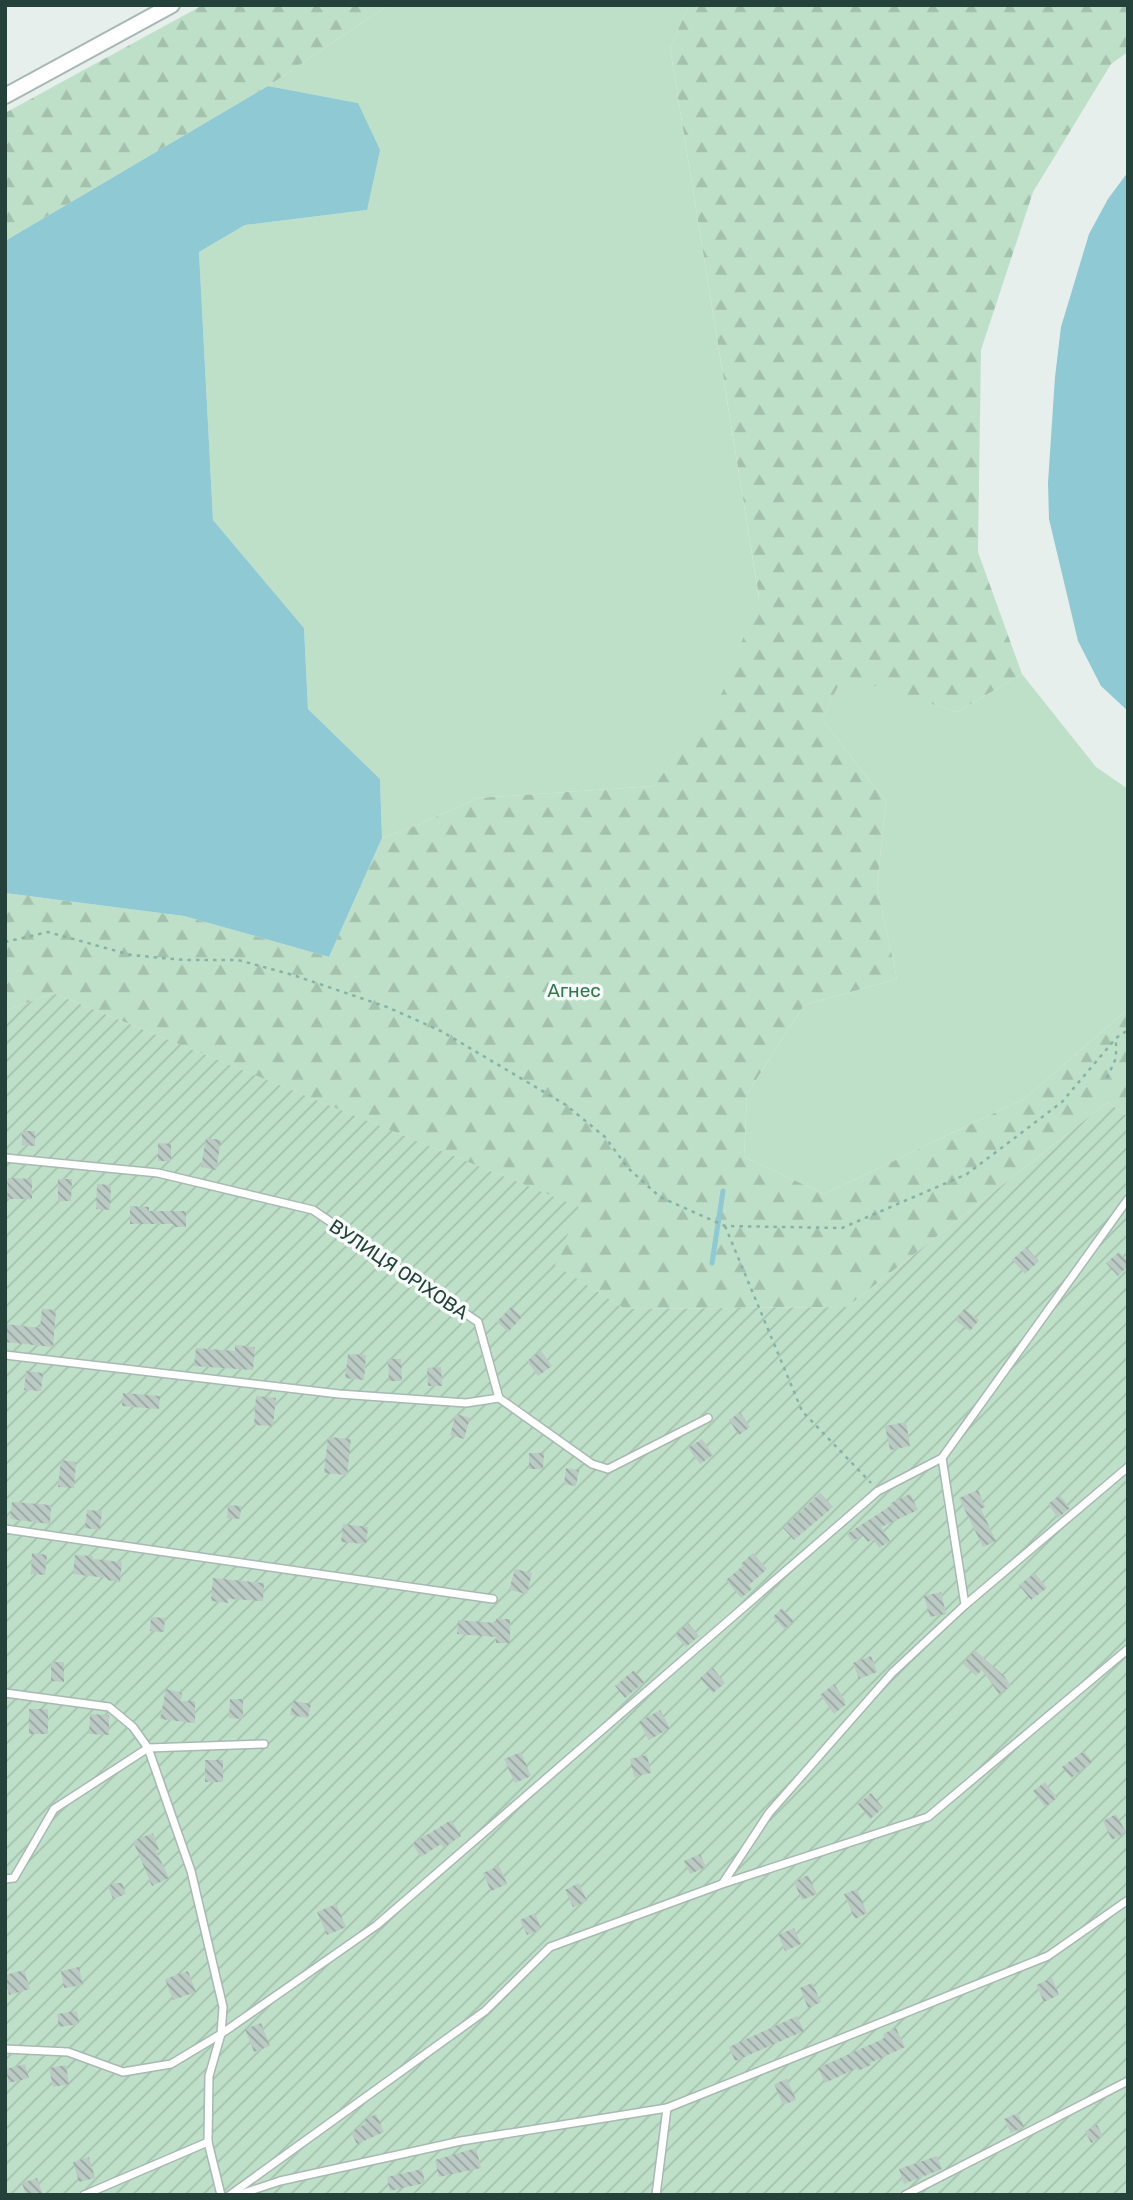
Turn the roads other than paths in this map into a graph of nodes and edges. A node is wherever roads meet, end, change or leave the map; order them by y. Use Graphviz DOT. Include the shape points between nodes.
graph roads {
  1 [pos="172,5"];
  2 [pos="5,96"];
  3 [pos="5,1158"];
  4 [pos="1128,1199"];
  5 [pos="5,1356"];
  6 [pos="499,1398"];
  7 [pos="708,1418"];
  8 [pos="942,1458"];
  9 [pos="1128,1467"];
  10 [pos="5,1529"];
  11 [pos="493,1599"];
  12 [pos="965,1605"];
  13 [pos="1128,1649"];
  14 [pos="5,1693"];
  15 [pos="264,1744"];
  16 [pos="148,1748"];
  17 [pos="5,1879"];
  18 [pos="722,1884"];
  19 [pos="1128,1900"];
  20 [pos="221,2034"];
  21 [pos="5,2049"];
  22 [pos="1128,2081"];
  23 [pos="667,2108"];
  24 [pos="208,2142"];
  25 [pos="84,2195"];
  26 [pos="221,2195"];
  27 [pos="230,2195"];
  28 [pos="238,2195"];
  29 [pos="656,2195"];
  30 [pos="905,2195"];
  1 -- 2 [label="street"];
  3 -- 6 [label="lane, ВУЛИЦЯ ОРІХОВА" via="158,1173 313,1210 478,1322"];
  4 -- 8 [label="lane"];
  5 -- 6 [label="lane" via="340,1394 466,1403"];
  6 -- 7 [label="lane" via="592,1464 608,1469"];
  8 -- 12 [label="lane"];
  8 -- 20 [label="lane" via="878,1491 377,1925"];
  9 -- 12 [label="lane"];
  10 -- 11 [label="lane"];
  12 -- 18 [label="lane" via="892,1673 769,1813"];
  13 -- 18 [label="lane" via="928,1817"];
  14 -- 16 [label="lane" via="108,1707 133,1727"];
  15 -- 16 [label="lane"];
  16 -- 17 [label="lane" via="54,1809 14,1878"];
  16 -- 20 [label="lane" via="191,1871 223,2007"];
  18 -- 27 [label="lane" via="550,1947 485,2011"];
  19 -- 23 [label="lane" via="1048,1956"];
  20 -- 21 [label="lane" via="171,2064 123,2072 68,2052"];
  20 -- 24 [label="lane" via="209,2076"];
  22 -- 30 [label="lane"];
  23 -- 28 [label="lane" via="461,2141 279,2181"];
  23 -- 29 [label="lane"];
  24 -- 25 [label="lane"];
  24 -- 26 [label="lane"];
}
